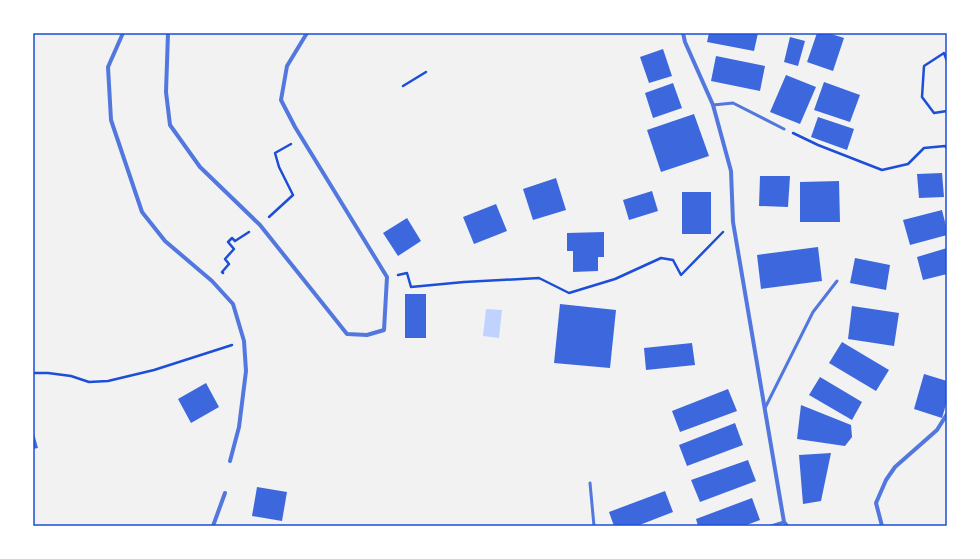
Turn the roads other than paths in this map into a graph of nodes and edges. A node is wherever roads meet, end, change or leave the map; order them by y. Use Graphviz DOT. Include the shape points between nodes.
graph roads {
  1 [pos="123,33"];
  2 [pos="168,33"];
  3 [pos="307,33"];
  4 [pos="683,33"];
  5 [pos="713,106"];
  6 [pos="784,129"];
  7 [pos="837,281"];
  8 [pos="765,408"];
  9 [pos="947,414"];
  10 [pos="230,461"];
  11 [pos="590,483"];
  12 [pos="225,493"];
  13 [pos="784,522"];
  14 [pos="213,526"];
  15 [pos="594,526"];
  16 [pos="771,526"];
  17 [pos="787,526"];
  18 [pos="882,526"];
  1 -- 10 [label="street" via="108,67 111,120 142,212 165,241 212,281 233,304 244,341 246,371 239,427"];
  2 -- 3 [label="street" via="166,92 170,125 200,167 260,225 347,334 367,335 384,330 388,277 281,100 287,66"];
  4 -- 5 [label="street"];
  5 -- 6 [label="lane" via="734,103"];
  5 -- 8 [label="street" via="731,171 733,222"];
  7 -- 8 [label="lane" via="813,312"];
  8 -- 13 [label="street"];
  9 -- 18 [label="street" via="936,430 895,466 886,480 876,503"];
  11 -- 15 [label="lane"];
  12 -- 14 [label="street"];
  13 -- 16 [label="lane"];
  13 -- 17 [label="street"];
}
